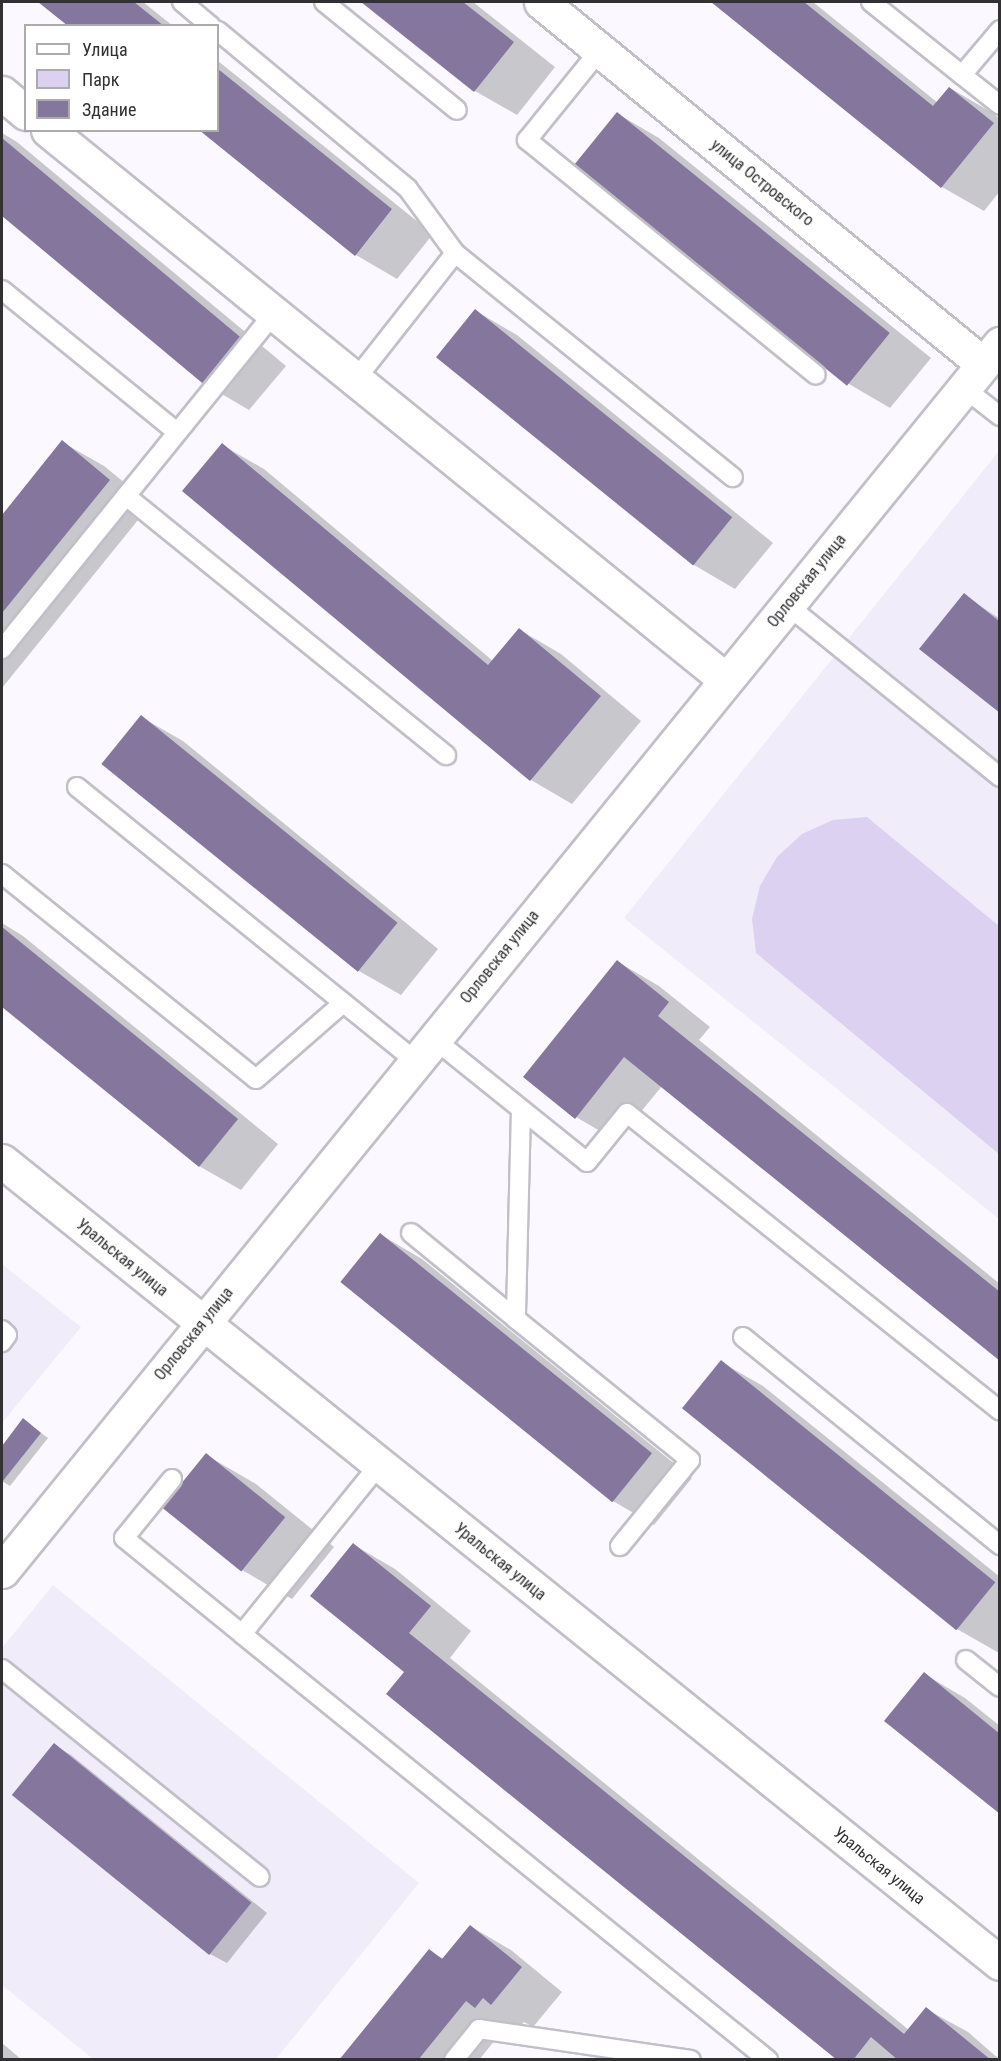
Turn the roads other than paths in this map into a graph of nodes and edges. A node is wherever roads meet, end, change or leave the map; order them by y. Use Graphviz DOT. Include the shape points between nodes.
graph roads {
  1 [pos="182,2"];
  2 [pos="324,2"];
  3 [pos="871,2"];
  4 [pos="550,5"];
  5 [pos="209,24"];
  6 [pos="999,30"];
  7 [pos="219,32"];
  8 [pos="600,50"];
  9 [pos="963,75"];
  10 [pos="2,93"];
  11 [pos="999,105"];
  12 [pos="24,110"];
  13 [pos="457,110"];
  14 [pos="50,132"];
  15 [pos="455,254"];
  16 [pos="2,290"];
  17 [pos="274,313"];
  18 [pos="982,365"];
  19 [pos="816,375"];
  20 [pos="356,379"];
  21 [pos="999,416"];
  22 [pos="177,432"];
  23 [pos="733,477"];
  24 [pos="126,496"];
  25 [pos="788,605"];
  26 [pos="2,649"];
  27 [pos="726,680"];
  28 [pos="446,755"];
  29 [pos="999,777"];
  30 [pos="78,787"];
  31 [pos="2,874"];
  32 [pos="343,1003"];
  33 [pos="425,1050"];
  34 [pos="521,1109"];
  35 [pos="2,1161"];
  36 [pos="411,1233"];
  37 [pos="516,1319"];
  38 [pos="203,1323"];
  39 [pos="2,1330"];
  40 [pos="743,1337"];
  41 [pos="2,1342"];
  42 [pos="999,1411"];
  43 [pos="379,1465"];
  44 [pos="172,1479"];
  45 [pos="620,1545"];
  46 [pos="999,1545"];
  47 [pos="2,1571"];
  48 [pos="242,1634"];
  49 [pos="966,1660"];
  50 [pos="2,1669"];
  51 [pos="999,1687"];
  52 [pos="260,1877"];
  53 [pos="999,1963"];
  54 [pos="454,2060"];
  55 [pos="691,2060"];
  56 [pos="768,2060"];
  1 -- 5 [label="lane"];
  2 -- 13 [label="lane"];
  3 -- 9 [label="lane"];
  4 -- 8 [label="street, улица Островского"];
  6 -- 9 [label="lane"];
  7 -- 15 [label="lane" via="408,189"];
  8 -- 18 [label="street, улица Островского"];
  8 -- 19 [label="lane" via="527,140"];
  9 -- 11 [label="lane"];
  10 -- 12 [label="street"];
  14 -- 17 [label="street"];
  15 -- 20 [label="lane"];
  15 -- 23 [label="lane"];
  16 -- 22 [label="lane"];
  17 -- 20 [label="street"];
  17 -- 22 [label="lane"];
  18 -- 21 [label="lane"];
  18 -- 25 [label="street, Орловская улица"];
  20 -- 27 [label="street"];
  22 -- 24 [label="lane"];
  24 -- 26 [label="lane"];
  24 -- 28 [label="lane"];
  25 -- 27 [label="street, Орловская улица"];
  25 -- 29 [label="lane"];
  27 -- 33 [label="street, Орловская улица"];
  30 -- 32 [label="lane"];
  31 -- 32 [label="lane" via="256,1079"];
  32 -- 33 [label="lane"];
  33 -- 34 [label="lane"];
  33 -- 38 [label="street, Орловская улица"];
  34 -- 37 [label="lane"];
  34 -- 42 [label="lane" via="587,1162 627,1113"];
  35 -- 38 [label="street, Уральская улица"];
  36 -- 37 [label="lane"];
  37 -- 45 [label="lane" via="690,1460"];
  38 -- 43 [label="street, Уральская улица"];
  38 -- 47 [label="street, Орловская улица"];
  39 -- 41 [label="lane" via="7,1335"];
  40 -- 46 [label="lane"];
  43 -- 48 [label="lane"];
  43 -- 53 [label="street, Уральская улица"];
  44 -- 48 [label="lane" via="124,1538"];
  48 -- 56 [label="lane"];
  49 -- 51 [label="lane"];
  50 -- 52 [label="lane"];
  54 -- 55 [label="lane" via="479,2029"];
}
